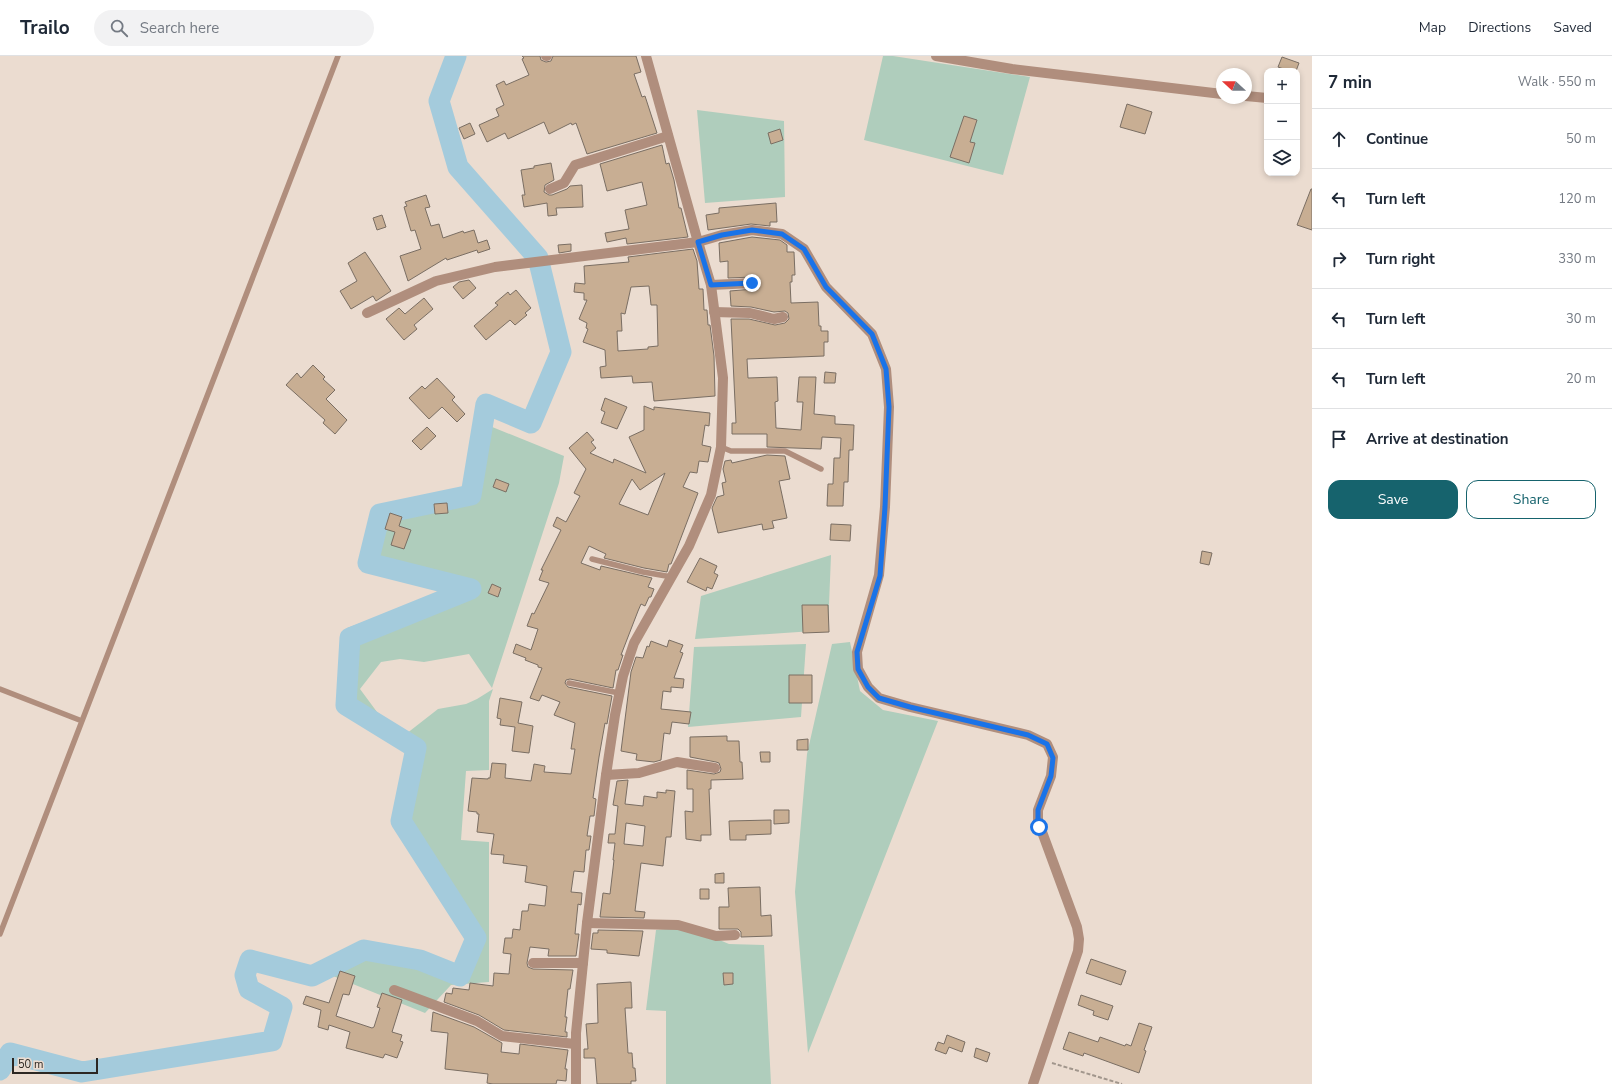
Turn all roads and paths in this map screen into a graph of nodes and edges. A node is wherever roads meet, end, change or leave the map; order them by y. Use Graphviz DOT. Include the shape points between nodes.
graph roads {
  1 [pos="338,56"];
  2 [pos="646,56"];
  3 [pos="936,56"];
  4 [pos="1216,93"];
  5 [pos="1252,97"];
  6 [pos="1264,98"];
  7 [pos="668,136"];
  8 [pos="550,189"];
  9 [pos="698,242"];
  10 [pos="752,283"];
  11 [pos="711,285"];
  12 [pos="714,312"];
  13 [pos="367,313"];
  14 [pos="783,317"];
  15 [pos="721,447"];
  16 [pos="821,469"];
  17 [pos="592,559"];
  18 [pos="672,577"];
  19 [pos="569,683"];
  20 [pos="0,688"];
  21 [pos="619,693"];
  22 [pos="82,721"];
  23 [pos="715,768"];
  24 [pos="606,776"];
  25 [pos="587,923"];
  26 [pos="0,934"];
  27 [pos="735,935"];
  28 [pos="533,963"];
  29 [pos="583,963"];
  30 [pos="394,990"];
  31 [pos="575,1044"];
  32 [pos="1041,1060"];
  33 [pos="576,1084"];
  34 [pos="1033,1084"];
  35 [pos="1122,1084"];
  1 -- 22 [label="lane"];
  2 -- 7 [label="street"];
  3 -- 4 [label="street"];
  5 -- 6 [label="street"];
  7 -- 8 [label="street" via="575,165 564,183"];
  7 -- 9 [label="street"];
  9 -- 11 [label="street"];
  9 -- 13 [label="street" via="495,267 436,281"];
  9 -- 32 [label="street" via="752,230 782,234 804,249 826,287 872,334 886,369 889,407 880,576 857,652 858,669 868,687 879,698 1028,735 1047,744 1053,758 1051,776 1038,810 1038,821 1079,939 1078,951"];
  10 -- 11 [label="street"];
  11 -- 12 [label="street"];
  12 -- 14 [label="street" via="750,313 774,319"];
  12 -- 15 [label="street" via="723,378"];
  15 -- 16 [label="lane" via="731,451 785,451"];
  15 -- 18 [label="street" via="711,495 690,546"];
  17 -- 18 [label="lane"];
  18 -- 21 [label="street" via="634,643"];
  19 -- 21 [label="lane"];
  20 -- 22 [label="lane"];
  21 -- 24 [label="street"];
  22 -- 26 [label="lane"];
  23 -- 24 [label="street" via="678,762 639,773"];
  24 -- 25 [label="street"];
  25 -- 27 [label="street" via="678,925 716,936"];
  25 -- 29 [label="street"];
  28 -- 29 [label="street"];
  29 -- 31 [label="street"];
  30 -- 31 [label="street" via="477,1021 502,1036"];
  31 -- 33 [label="street"];
  32 -- 34 [label="street"];
  32 -- 35 [label="path"];
}
